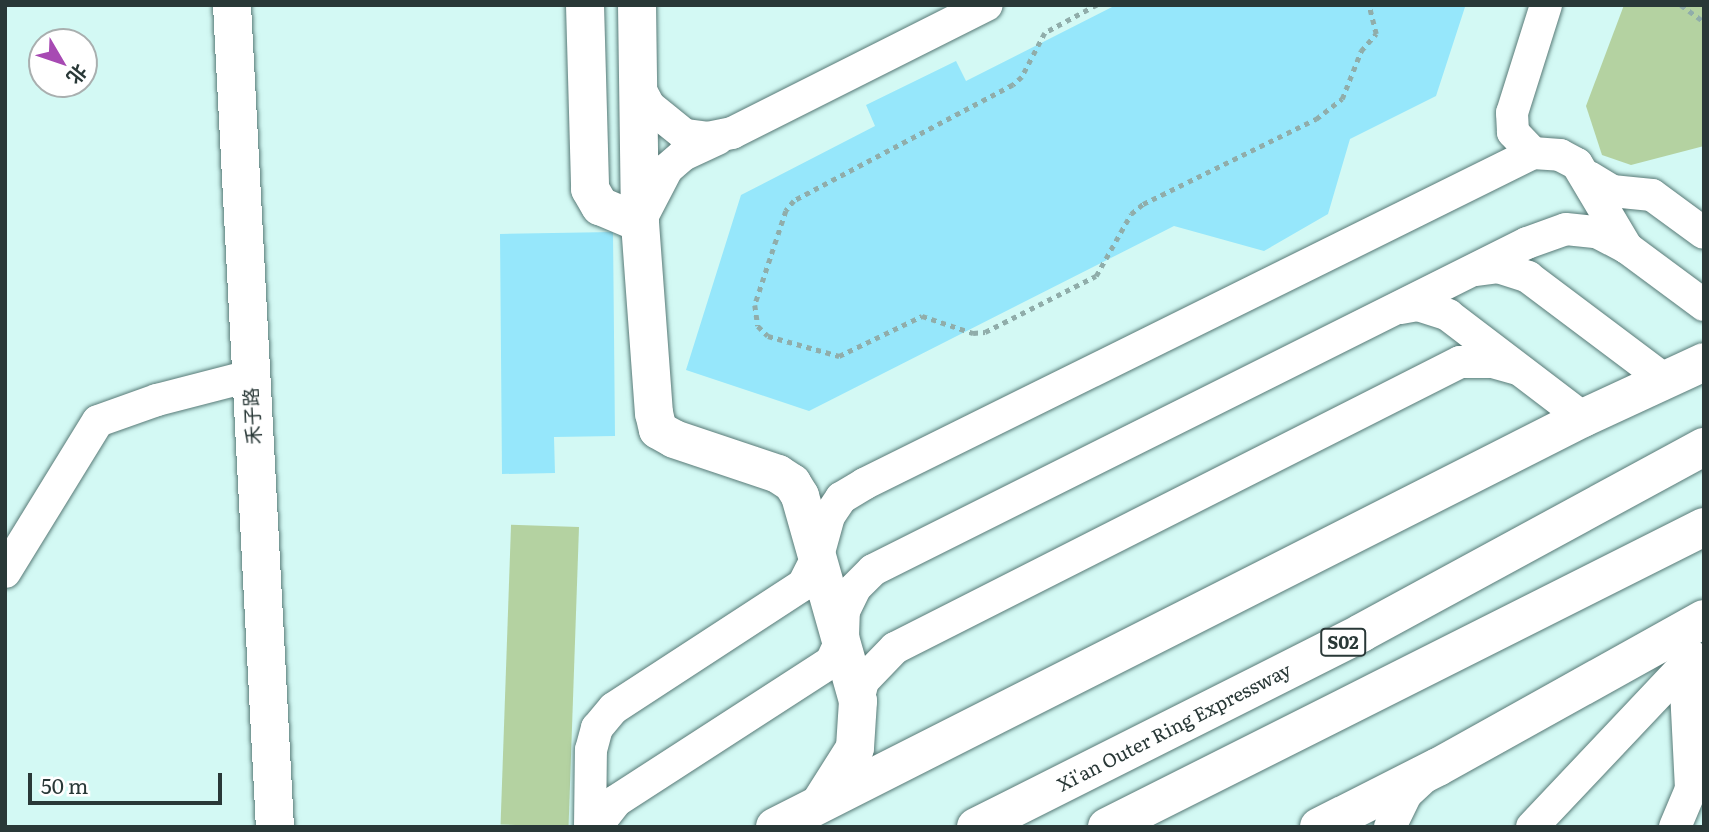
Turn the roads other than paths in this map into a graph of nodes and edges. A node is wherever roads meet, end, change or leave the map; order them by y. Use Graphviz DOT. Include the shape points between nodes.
graph roads {
  1 [pos="232,5"];
  2 [pos="585,5"];
  3 [pos="637,5"];
  4 [pos="987,5"];
  5 [pos="1546,5"];
  6 [pos="638,85"];
  7 [pos="732,133"];
  8 [pos="1533,153"];
  9 [pos="1589,177"];
  10 [pos="640,223"];
  11 [pos="1704,233"];
  12 [pos="1627,248"];
  13 [pos="1470,271"];
  14 [pos="1704,305"];
  15 [pos="1396,309"];
  16 [pos="1704,362"];
  17 [pos="1517,369"];
  18 [pos="250,376"];
  19 [pos="1665,380"];
  20 [pos="1583,418"];
  21 [pos="1704,447"];
  22 [pos="1704,527"];
  23 [pos="818,556"];
  24 [pos="5,572"];
  25 [pos="1704,619"];
  26 [pos="843,636"];
  27 [pos="1696,648"];
  28 [pos="858,701"];
  29 [pos="1432,770"];
  30 [pos="821,803"];
  31 [pos="275,827"];
  32 [pos="590,827"];
  33 [pos="596,827"];
  34 [pos="775,827"];
  35 [pos="976,827"];
  36 [pos="1107,827"];
  37 [pos="1319,827"];
  38 [pos="1390,827"];
  39 [pos="1532,827"];
  40 [pos="1675,827"];
  1 -- 18 [label="main road, 禾子路"];
  2 -- 10 [label="main road" via="590,189 600,206"];
  3 -- 6 [label="main road"];
  4 -- 7 [label="street"];
  5 -- 8 [label="street" via="1512,113 1513,132"];
  6 -- 7 [label="street" via="649,106 685,135 708,138"];
  6 -- 10 [label="main road"];
  7 -- 10 [label="street" via="682,155 667,169"];
  8 -- 9 [label="street" via="1560,155"];
  8 -- 23 [label="street" via="864,484 841,498 829,516"];
  9 -- 11 [label="street" via="1612,191 1652,195"];
  9 -- 12 [label="street"];
  10 -- 23 [label="main road" via="658,430 792,483"];
  12 -- 13 [label="street" via="1597,232 1566,229"];
  12 -- 14 [label="street"];
  13 -- 15 [label="street"];
  13 -- 19 [label="street" via="1498,267 1528,277"];
  15 -- 17 [label="street" via="1436,308"];
  15 -- 26 [label="street" via="873,570 850,599"];
  16 -- 19 [label="main road"];
  17 -- 20 [label="street"];
  17 -- 28 [label="street" via="1493,362 1460,362 895,648 863,681"];
  18 -- 24 [label="street" via="98,421"];
  18 -- 31 [label="main road, 禾子路"];
  19 -- 20 [label="main road"];
  20 -- 30 [label="main road"];
  21 -- 35 [label="main road, Xi'an Outer Ring Expressway / S02" via="1361,633"];
  22 -- 36 [label="main road"];
  23 -- 26 [label="main road"];
  23 -- 32 [label="street" via="803,585 614,708 597,728 591,750"];
  25 -- 29 [label="main road"];
  26 -- 28 [label="main road"];
  26 -- 33 [label="street" via="831,662 812,677 616,801"];
  27 -- 39 [label="street"];
  27 -- 40 [label="street" via="1691,789"];
  28 -- 30 [label="main road" via="855,748"];
  29 -- 37 [label="main road"];
  29 -- 38 [label="street" via="1406,794"];
  30 -- 34 [label="main road"];
}
